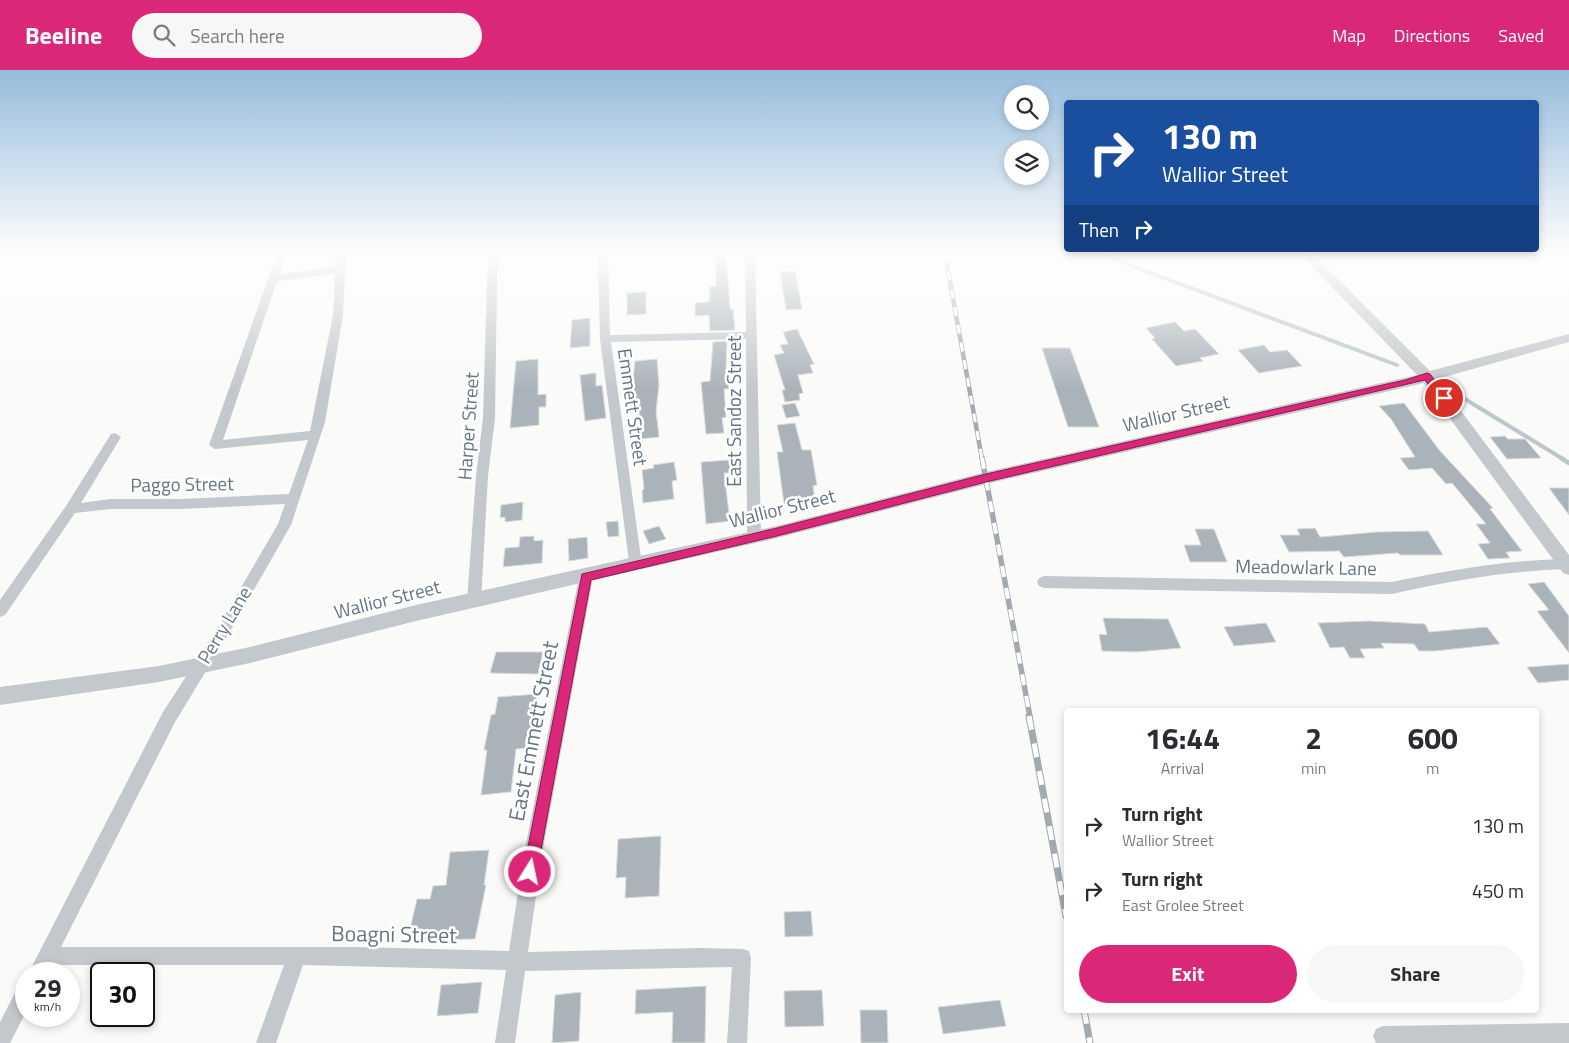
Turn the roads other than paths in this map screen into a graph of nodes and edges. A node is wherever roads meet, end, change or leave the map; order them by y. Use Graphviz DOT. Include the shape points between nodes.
graph roads {
  1 [pos="266,299"];
  2 [pos="339,299"];
  3 [pos="492,299"];
  4 [pos="605,299"];
  5 [pos="751,299"];
  6 [pos="1351,299"];
  7 [pos="752,335"];
  8 [pos="1569,338"];
  9 [pos="605,339"];
  10 [pos="1427,376"];
  11 [pos="315,435"];
  12 [pos="115,437"];
  13 [pos="293,499"];
  14 [pos="71,509"];
  15 [pos="754,537"];
  16 [pos="636,565"];
  17 [pos="1567,566"];
  18 [pos="586,577"];
  19 [pos="1044,582"];
  20 [pos="474,601"];
  21 [pos="0,611"];
  22 [pos="199,667"];
  23 [pos="0,696"];
  24 [pos="46,956"];
  25 [pos="296,957"];
  26 [pos="516,960"];
  27 [pos="43,962"];
  28 [pos="15,1013"];
  29 [pos="1569,1033"];
  30 [pos="1383,1036"];
  31 [pos="0,1042"];
  32 [pos="266,1043"];
  33 [pos="505,1043"];
  34 [pos="737,1043"];
  1 -- 11 [label="street" via="215,445"];
  2 -- 11 [label="street, Perry Lane" via="336,332"];
  3 -- 20 [label="street, Harper Street" via="490,418 482,476"];
  4 -- 9 [label="street, Emmett Street"];
  5 -- 7 [label="street, East Sandoz Street"];
  6 -- 10 [label="street"];
  7 -- 9 [label="street"];
  7 -- 15 [label="street, East Sandoz Street"];
  8 -- 10 [label="street, Wallior Street"];
  9 -- 16 [label="street, Emmett Street"];
  10 -- 15 [label="street, Wallior Street" via="986,478"];
  10 -- 17 [label="street"];
  11 -- 13 [label="street, Perry Lane"];
  12 -- 14 [label="street"];
  13 -- 14 [label="street, Paggo Street" via="110,504"];
  13 -- 22 [label="street, Perry Lane" via="284,525"];
  14 -- 21 [label="street"];
  15 -- 16 [label="street, Wallior Street"];
  16 -- 18 [label="street, Wallior Street"];
  17 -- 19 [label="street, Meadowlark Lane" via="1527,565 1392,588"];
  18 -- 20 [label="street, Wallior Street"];
  18 -- 26 [label="street, East Emmett Street"];
  20 -- 22 [label="street, Wallior Street"];
  22 -- 23 [label="street, Wallior Street"];
  22 -- 24 [label="street, Perry Lane" via="169,717"];
  24 -- 25 [label="street, Boagni Street"];
  24 -- 27 [label="street, Perry Lane"];
  25 -- 26 [label="street, Boagni Street"];
  25 -- 32 [label="street"];
  26 -- 33 [label="street, East Emmett Street"];
  26 -- 34 [label="street, Boagni Street" via="742,958"];
  28 -- 31 [label="street"];
  29 -- 30 [label="street"];
}
